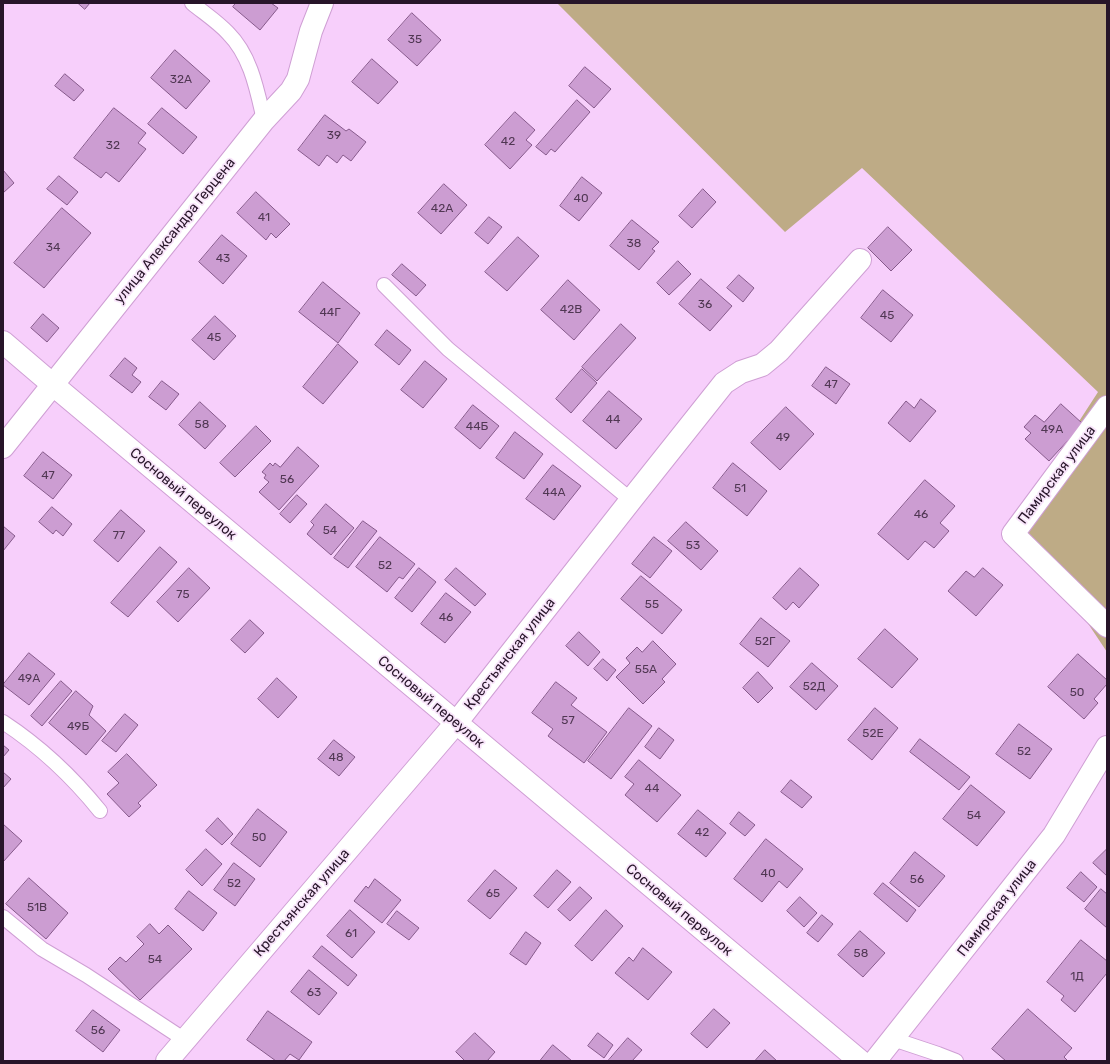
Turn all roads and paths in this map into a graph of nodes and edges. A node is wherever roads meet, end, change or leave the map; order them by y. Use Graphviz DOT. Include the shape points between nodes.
graph roads {
  1 [pos="192,3"];
  2 [pos="322,3"];
  3 [pos="264,120"];
  4 [pos="860,260"];
  5 [pos="384,285"];
  6 [pos="3,342"];
  7 [pos="52,384"];
  8 [pos="1107,407"];
  9 [pos="3,447"];
  10 [pos="631,500"];
  11 [pos="1107,626"];
  12 [pos="3,722"];
  13 [pos="456,723"];
  14 [pos="1107,747"];
  15 [pos="100,810"];
  16 [pos="3,917"];
  17 [pos="893,1039"];
  18 [pos="185,1040"];
  19 [pos="167,1061"];
  20 [pos="860,1061"];
  21 [pos="875,1061"];
  22 [pos="956,1061"];
  1 -- 3 [label="lane" via="228,33 242,51 257,89"];
  2 -- 3 [label="street, улица Александра Герцена" via="311,30 298,79 291,91"];
  3 -- 7 [label="street, улица Александра Герцена"];
  4 -- 10 [label="street, Крестьянская улица" via="779,351 762,365 741,372 724,383"];
  5 -- 10 [label="lane" via="448,349"];
  6 -- 7 [label="street, Сосновый переулок"];
  7 -- 9 [label="street, улица Александра Герцена"];
  7 -- 13 [label="street, Сосновый переулок"];
  8 -- 11 [label="street, Памирская улица" via="1013,534"];
  10 -- 13 [label="street, Крестьянская улица"];
  12 -- 15 [label="lane" via="62,768"];
  13 -- 18 [label="street, Крестьянская улица"];
  13 -- 20 [label="street, Сосновый переулок"];
  14 -- 17 [label="street, Памирская улица" via="1054,835"];
  16 -- 18 [label="lane" via="42,949"];
  17 -- 21 [label="street, Памирская улица"];
  17 -- 22 [label="lane"];
  18 -- 19 [label="street, Крестьянская улица"];
}
